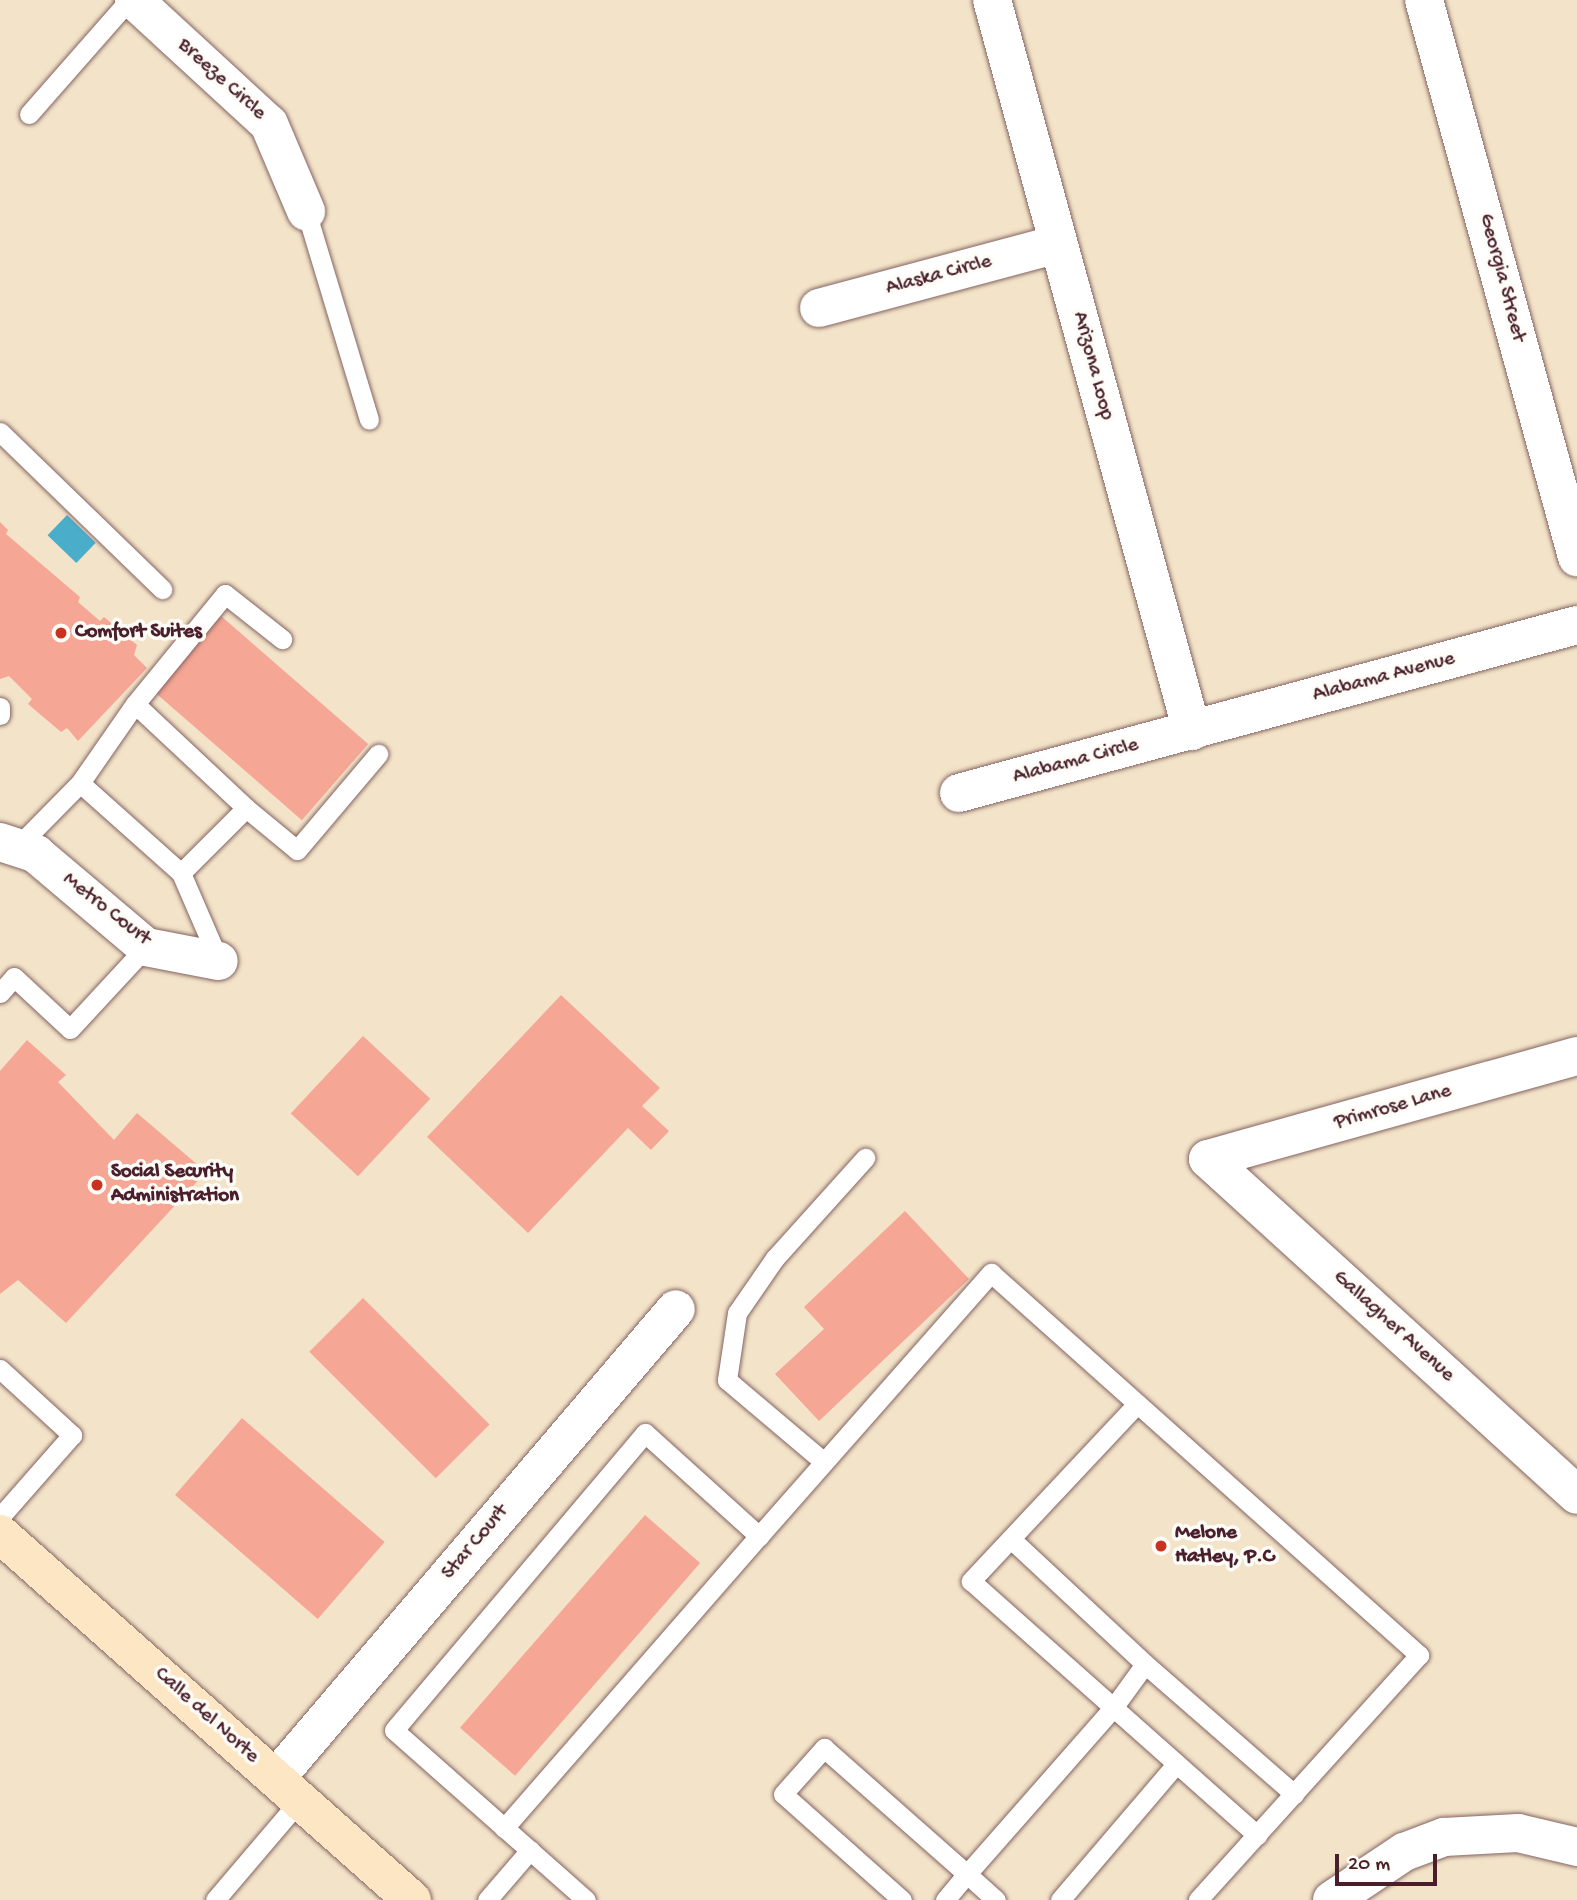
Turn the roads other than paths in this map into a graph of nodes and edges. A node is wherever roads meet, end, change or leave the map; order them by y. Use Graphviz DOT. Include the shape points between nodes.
graph roads {
  1 [pos="131,0"];
  2 [pos="992,0"];
  3 [pos="1424,0"];
  4 [pos="29,114"];
  5 [pos="306,211"];
  6 [pos="1058,244"];
  7 [pos="819,308"];
  8 [pos="369,420"];
  9 [pos="0,432"];
  10 [pos="1577,557"];
  11 [pos="162,589"];
  12 [pos="1577,625"];
  13 [pos="282,639"];
  14 [pos="135,704"];
  15 [pos="0,707"];
  16 [pos="0,715"];
  17 [pos="1192,731"];
  18 [pos="377,754"];
  19 [pos="80,783"];
  20 [pos="959,793"];
  21 [pos="246,808"];
  22 [pos="8,845"];
  23 [pos="181,873"];
  24 [pos="146,947"];
  25 [pos="219,961"];
  26 [pos="0,993"];
  27 [pos="1577,1056"];
  28 [pos="865,1158"];
  29 [pos="1208,1160"];
  30 [pos="676,1309"];
  31 [pos="0,1369"];
  32 [pos="1137,1404"];
  33 [pos="824,1462"];
  34 [pos="1577,1495"];
  35 [pos="0,1517"];
  36 [pos="0,1534"];
  37 [pos="759,1536"];
  38 [pos="1011,1539"];
  39 [pos="1145,1664"];
  40 [pos="1113,1708"];
  41 [pos="1176,1764"];
  42 [pos="288,1789"];
  43 [pos="1294,1794"];
  44 [pos="504,1828"];
  45 [pos="1256,1835"];
  46 [pos="1577,1847"];
  47 [pos="530,1850"];
  48 [pos="967,1874"];
  49 [pos="215,1900"];
  50 [pos="412,1900"];
  51 [pos="487,1900"];
  52 [pos="586,1900"];
  53 [pos="902,1900"];
  54 [pos="945,1900"];
  55 [pos="996,1900"];
  56 [pos="1060,1900"];
  57 [pos="1198,1900"];
  58 [pos="1332,1900"];
  1 -- 4 [label="lane"];
  1 -- 5 [label="street, Breeze Circle" via="269,124"];
  2 -- 6 [label="street, Arizona Loop"];
  3 -- 10 [label="street, Georgia Street"];
  5 -- 8 [label="lane"];
  6 -- 7 [label="street, Alaska Circle"];
  6 -- 17 [label="street, Arizona Loop"];
  9 -- 11 [label="lane"];
  12 -- 17 [label="street, Alabama Avenue"];
  13 -- 14 [label="lane" via="225,594"];
  14 -- 19 [label="lane"];
  14 -- 21 [label="lane"];
  15 -- 16 [label="lane"];
  17 -- 20 [label="street, Alabama Circle"];
  18 -- 21 [label="lane" via="297,850"];
  19 -- 22 [label="lane"];
  19 -- 23 [label="lane"];
  21 -- 23 [label="lane"];
  22 -- 24 [label="street, Metro Court" via="36,854"];
  23 -- 25 [label="lane"];
  24 -- 25 [label="street, Metro Court"];
  24 -- 26 [label="lane" via="69,1029 14,977"];
  27 -- 29 [label="street, Primrose Lane"];
  28 -- 33 [label="lane" via="775,1258 737,1313 727,1380"];
  29 -- 34 [label="street, Gallagher Avenue"];
  30 -- 42 [label="street, Star Court"];
  31 -- 35 [label="lane" via="72,1435"];
  32 -- 33 [label="lane" via="990,1273"];
  32 -- 38 [label="lane"];
  32 -- 43 [label="lane" via="1419,1655"];
  33 -- 37 [label="lane"];
  36 -- 42 [label="street, Calle del Norte"];
  37 -- 44 [label="lane"];
  37 -- 44 [label="lane" via="645,1433 394,1730"];
  38 -- 39 [label="lane"];
  38 -- 40 [label="lane" via="971,1581"];
  39 -- 40 [label="lane"];
  39 -- 43 [label="lane"];
  40 -- 41 [label="lane"];
  40 -- 48 [label="lane"];
  41 -- 45 [label="lane"];
  41 -- 56 [label="lane"];
  42 -- 49 [label="lane"];
  42 -- 50 [label="street, Calle del Norte"];
  43 -- 45 [label="lane"];
  44 -- 47 [label="lane"];
  45 -- 57 [label="lane"];
  46 -- 58 [label="street" via="1518,1833 1444,1838 1404,1852"];
  47 -- 51 [label="lane"];
  47 -- 52 [label="lane"];
  48 -- 53 [label="lane" via="824,1748 783,1794"];
  48 -- 54 [label="lane"];
  48 -- 55 [label="lane"];
}
